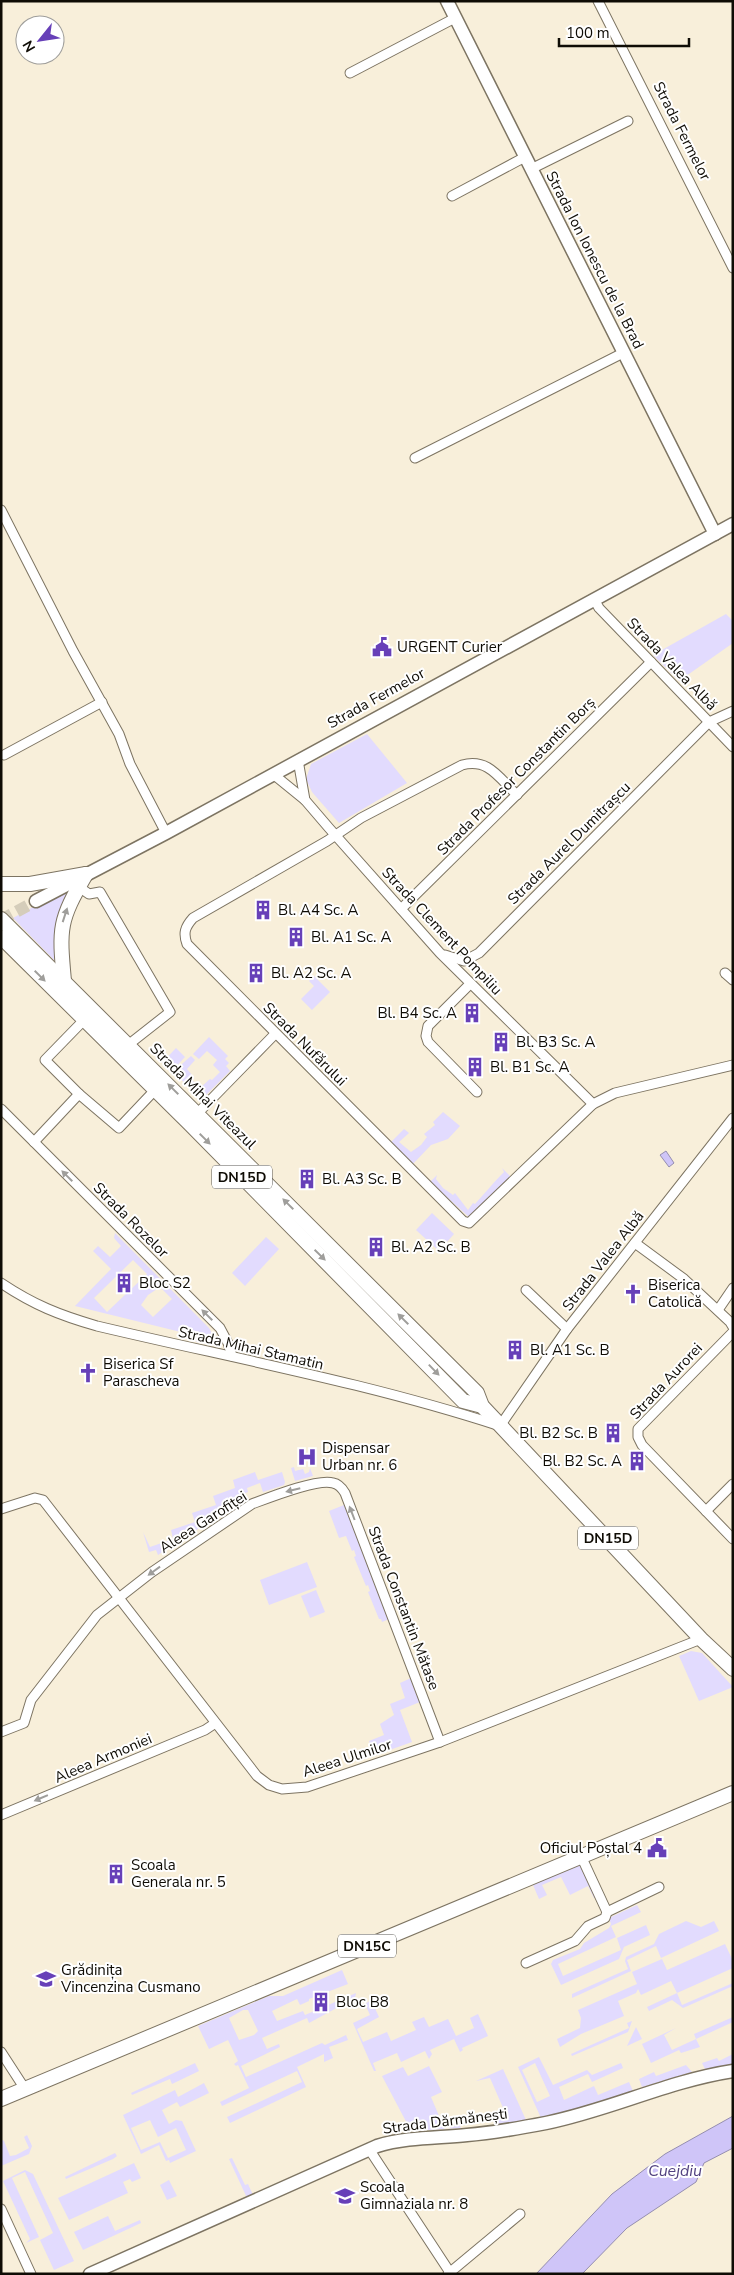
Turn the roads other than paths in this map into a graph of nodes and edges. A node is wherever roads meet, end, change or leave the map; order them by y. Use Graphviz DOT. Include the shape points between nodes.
graph roads {
  1 [pos="447,1"];
  2 [pos="600,5"];
  3 [pos="455,18"];
  4 [pos="350,73"];
  5 [pos="628,121"];
  6 [pos="528,163"];
  7 [pos="452,196"];
  8 [pos="733,268"];
  9 [pos="623,353"];
  10 [pos="416,458"];
  11 [pos="1,510"];
  12 [pos="733,524"];
  13 [pos="715,534"];
  14 [pos="594,599"];
  15 [pos="651,662"];
  16 [pos="102,702"];
  17 [pos="733,711"];
  18 [pos="709,722"];
  19 [pos="733,747"];
  20 [pos="4,755"];
  21 [pos="298,760"];
  22 [pos="273,774"];
  23 [pos="517,795"];
  24 [pos="305,800"];
  25 [pos="166,833"];
  26 [pos="335,834"];
  27 [pos="86,874"];
  28 [pos="1,884"];
  29 [pos="79,887"];
  30 [pos="36,901"];
  31 [pos="401,909"];
  32 [pos="1,918"];
  33 [pos="1,937"];
  34 [pos="440,953"];
  35 [pos="725,973"];
  36 [pos="733,980"];
  37 [pos="64,981"];
  38 [pos="470,984"];
  39 [pos="84,1020"];
  40 [pos="100,1027"];
  41 [pos="275,1034"];
  42 [pos="128,1045"];
  43 [pos="733,1064"];
  44 [pos="155,1090"];
  45 [pos="477,1092"];
  46 [pos="78,1094"];
  47 [pos="594,1104"];
  48 [pos="1,1109"];
  49 [pos="193,1118"];
  50 [pos="733,1118"];
  51 [pos="34,1142"];
  52 [pos="635,1243"];
  53 [pos="1,1282"];
  54 [pos="733,1288"];
  55 [pos="526,1290"];
  56 [pos="718,1310"];
  57 [pos="733,1327"];
  58 [pos="567,1329"];
  59 [pos="733,1332"];
  60 [pos="232,1356"];
  61 [pos="460,1406"];
  62 [pos="482,1406"];
  63 [pos="500,1426"];
  64 [pos="733,1484"];
  65 [pos="340,1486"];
  66 [pos="1,1509"];
  67 [pos="706,1511"];
  68 [pos="733,1539"];
  69 [pos="118,1598"];
  70 [pos="701,1639"];
  71 [pos="733,1669"];
  72 [pos="214,1724"];
  73 [pos="1,1732"];
  74 [pos="440,1742"];
  75 [pos="733,1793"];
  76 [pos="1,1815"];
  77 [pos="581,1856"];
  78 [pos="660,1886"];
  79 [pos="607,1912"];
  80 [pos="526,1963"];
  81 [pos="1,2052"];
  82 [pos="733,2072"];
  83 [pos="25,2089"];
  84 [pos="1,2099"];
  85 [pos="369,2149"];
  86 [pos="1,2210"];
  87 [pos="520,2214"];
  88 [pos="450,2273"];
  89 [pos="30,2274"];
  90 [pos="90,2274"];
  1 -- 3 [label="street, Strada Ion Ionescu de la Brad"];
  2 -- 8 [label="street, Strada Fermelor"];
  3 -- 4 [label="street"];
  3 -- 6 [label="street, Strada Ion Ionescu de la Brad"];
  5 -- 6 [label="street"];
  6 -- 7 [label="street"];
  6 -- 9 [label="street, Strada Ion Ionescu de la Brad"];
  9 -- 10 [label="street"];
  9 -- 13 [label="street, Strada Ion Ionescu de la Brad"];
  11 -- 16 [label="street"];
  12 -- 13 [label="street, Strada Fermelor"];
  13 -- 14 [label="street, Strada Fermelor"];
  14 -- 15 [label="street, Strada Valea Albă"];
  14 -- 21 [label="street, Strada Fermelor"];
  15 -- 18 [label="street, Strada Valea Albă"];
  15 -- 23 [label="street, Strada Profesor Constantin Borș"];
  16 -- 20 [label="street"];
  16 -- 25 [label="street"];
  17 -- 18 [label="street"];
  18 -- 19 [label="street, Strada Valea Albă"];
  18 -- 34 [label="street, Strada Aurel Dumitrașcu" via="479,953 464,961"];
  21 -- 22 [label="street, Strada Fermelor"];
  21 -- 24 [label="street"];
  22 -- 24 [label="street, Strada Clement Pompiliu"];
  22 -- 25 [label="street, Strada Fermelor"];
  23 -- 26 [label="street, Strada Nufărului" via="485,765 473,763"];
  23 -- 31 [label="street, Strada Profesor Constantin Borș"];
  24 -- 26 [label="street, Strada Clement Pompiliu"];
  25 -- 27 [label="street, Strada Fermelor"];
  26 -- 31 [label="street, Strada Clement Pompiliu"];
  26 -- 41 [label="street, Strada Nufărului" via="193,918 185,930 187,944"];
  27 -- 28 [label="main road" via="30,884"];
  27 -- 29 [label="main road"];
  27 -- 30 [label="street, Strada Fermelor"];
  37 -- 29 [label="main road, one-way" via="60,932 64,916"];
  29 -- 42 [label="street" via="90,894 100,892 170,1012"];
  31 -- 34 [label="street, Strada Clement Pompiliu"];
  32 -- 37 [label="main road, Strada Mihai Viteazul / DN15D"];
  33 -- 39 [label="main road, Strada Mihai Viteazul / DN15D, one-way"];
  34 -- 38 [label="street, Strada Clement Pompiliu"];
  35 -- 36 [label="street"];
  37 -- 40 [label="main road, Strada Mihai Viteazul / DN15D"];
  38 -- 45 [label="street" via="428,1026 426,1036 428,1042"];
  38 -- 47 [label="street, Strada Clement Pompiliu"];
  39 -- 40 [label="main road, Strada Mihai Viteazul / DN15D"];
  39 -- 46 [label="street" via="45,1060"];
  40 -- 42 [label="main road, Strada Mihai Viteazul / DN15D"];
  40 -- 44 [label="main road, Strada Mihai Viteazul / DN15D"];
  41 -- 47 [label="street, Strada Nufărului" via="463,1221 469,1223"];
  41 -- 49 [label="street"];
  49 -- 42 [label="main road, Strada Mihai Viteazul / DN15D, one-way"];
  43 -- 47 [label="street, Strada Nufărului" via="615,1093"];
  44 -- 46 [label="street" via="119,1128"];
  44 -- 49 [label="main road, Strada Mihai Viteazul / DN15D"];
  46 -- 51 [label="street"];
  48 -- 51 [label="street, Strada Rozelor"];
  49 -- 61 [label="main road, Strada Mihai Viteazul / DN15D, one-way"];
  62 -- 49 [label="main road, Strada Mihai Viteazul / DN15D, one-way" via="477,1394"];
  50 -- 52 [label="street, Strada Valea Albă"];
  60 -- 51 [label="street, Strada Rozelor, one-way" via="220,1328"];
  52 -- 56 [label="street" via="684,1279"];
  52 -- 58 [label="street, Strada Valea Albă"];
  53 -- 60 [label="street, Strada Mihai Stamatin" via="29,1302 60,1315"];
  54 -- 56 [label="street"];
  55 -- 58 [label="street"];
  56 -- 57 [label="street"];
  58 -- 63 [label="street, Strada Valea Albă"];
  59 -- 67 [label="street, Strada Aurorei" via="638,1429 642,1445"];
  60 -- 61 [label="street, Strada Mihai Stamatin"];
  61 -- 62 [label="main road"];
  61 -- 63 [label="street, Strada Mihai Stamatin"];
  62 -- 63 [label="main road, Strada Mihai Viteazul / DN15D"];
  63 -- 70 [label="main road, Strada Mihai Viteazul / DN15D"];
  64 -- 67 [label="street"];
  65 -- 69 [label="street, Aleea Garofiței, one-way" via="327,1482 252,1504"];
  74 -- 65 [label="street, Strada Constantin Mătase, one-way"];
  66 -- 69 [label="street, Aleea Ulmilor" via="35,1498 43,1500"];
  67 -- 68 [label="street, Strada Aurorei"];
  69 -- 72 [label="street, Aleea Ulmilor"];
  69 -- 73 [label="street, Aleea Garofiței" via="89,1623 31,1700 24,1723"];
  70 -- 71 [label="main road, Strada Mihai Viteazul / DN15D"];
  70 -- 74 [label="street, Aleea Ulmilor"];
  72 -- 74 [label="street, Aleea Ulmilor" via="256,1776 282,1789 307,1787"];
  72 -- 76 [label="street, Aleea Armoniei, one-way"];
  75 -- 77 [label="main road, DN15C"];
  77 -- 79 [label="street"];
  77 -- 83 [label="main road, DN15C"];
  78 -- 79 [label="street"];
  79 -- 80 [label="street" via="575,1941"];
  81 -- 83 [label="street"];
  82 -- 85 [label="street, Strada Dărmănești" via="677,2082 552,2122 393,2142"];
  83 -- 84 [label="main road, DN15C"];
  85 -- 88 [label="street"];
  85 -- 90 [label="street, Strada Dărmănești"];
  86 -- 89 [label="street"];
  87 -- 88 [label="street"];
}
